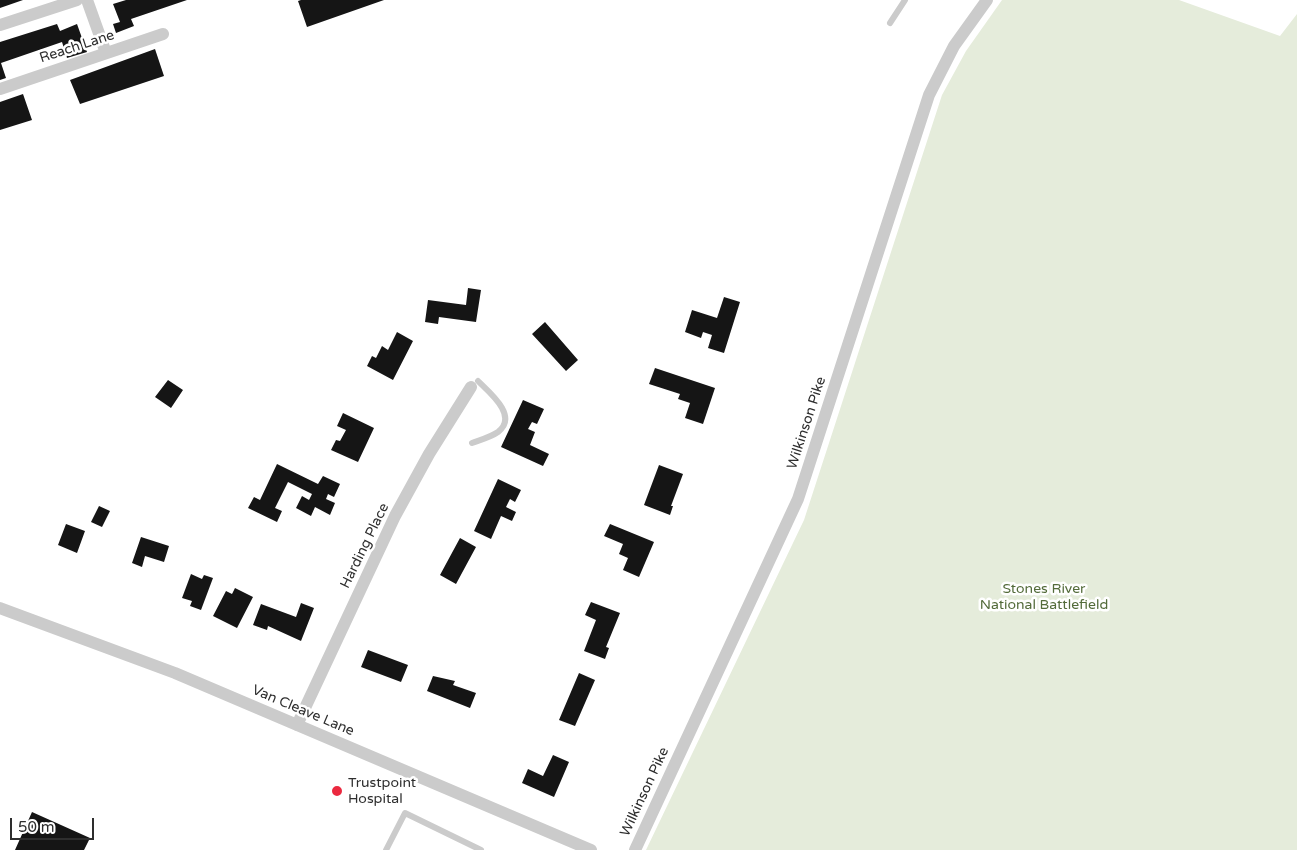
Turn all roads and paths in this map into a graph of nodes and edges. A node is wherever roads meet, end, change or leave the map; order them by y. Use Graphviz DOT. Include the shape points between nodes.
graph roads {
  1 [pos="77,0"];
  2 [pos="87,0"];
  3 [pos="905,0"];
  4 [pos="985,0"];
  5 [pos="890,23"];
  6 [pos="0,25"];
  7 [pos="163,34"];
  8 [pos="106,53"];
  9 [pos="0,89"];
  10 [pos="474,384"];
  11 [pos="472,443"];
  12 [pos="0,608"];
  13 [pos="297,725"];
  14 [pos="386,850"];
  15 [pos="481,850"];
  16 [pos="591,850"];
  17 [pos="635,850"];
  1 -- 6 [label="street"];
  2 -- 8 [label="street"];
  3 -- 5 [label="lane"];
  4 -- 17 [label="street, Wilkinson Pike" via="954,46 929,94 798,499"];
  7 -- 8 [label="street, Reach Lane"];
  8 -- 9 [label="street, Reach Lane"];
  10 -- 11 [label="lane" via="502,406 504,421 499,432"];
  10 -- 13 [label="street, Harding Place" via="429,454 395,516"];
  12 -- 13 [label="street, Van Cleave Lane" via="175,673"];
  13 -- 16 [label="street, Van Cleave Lane"];
  14 -- 15 [label="lane" via="405,813"];
}
